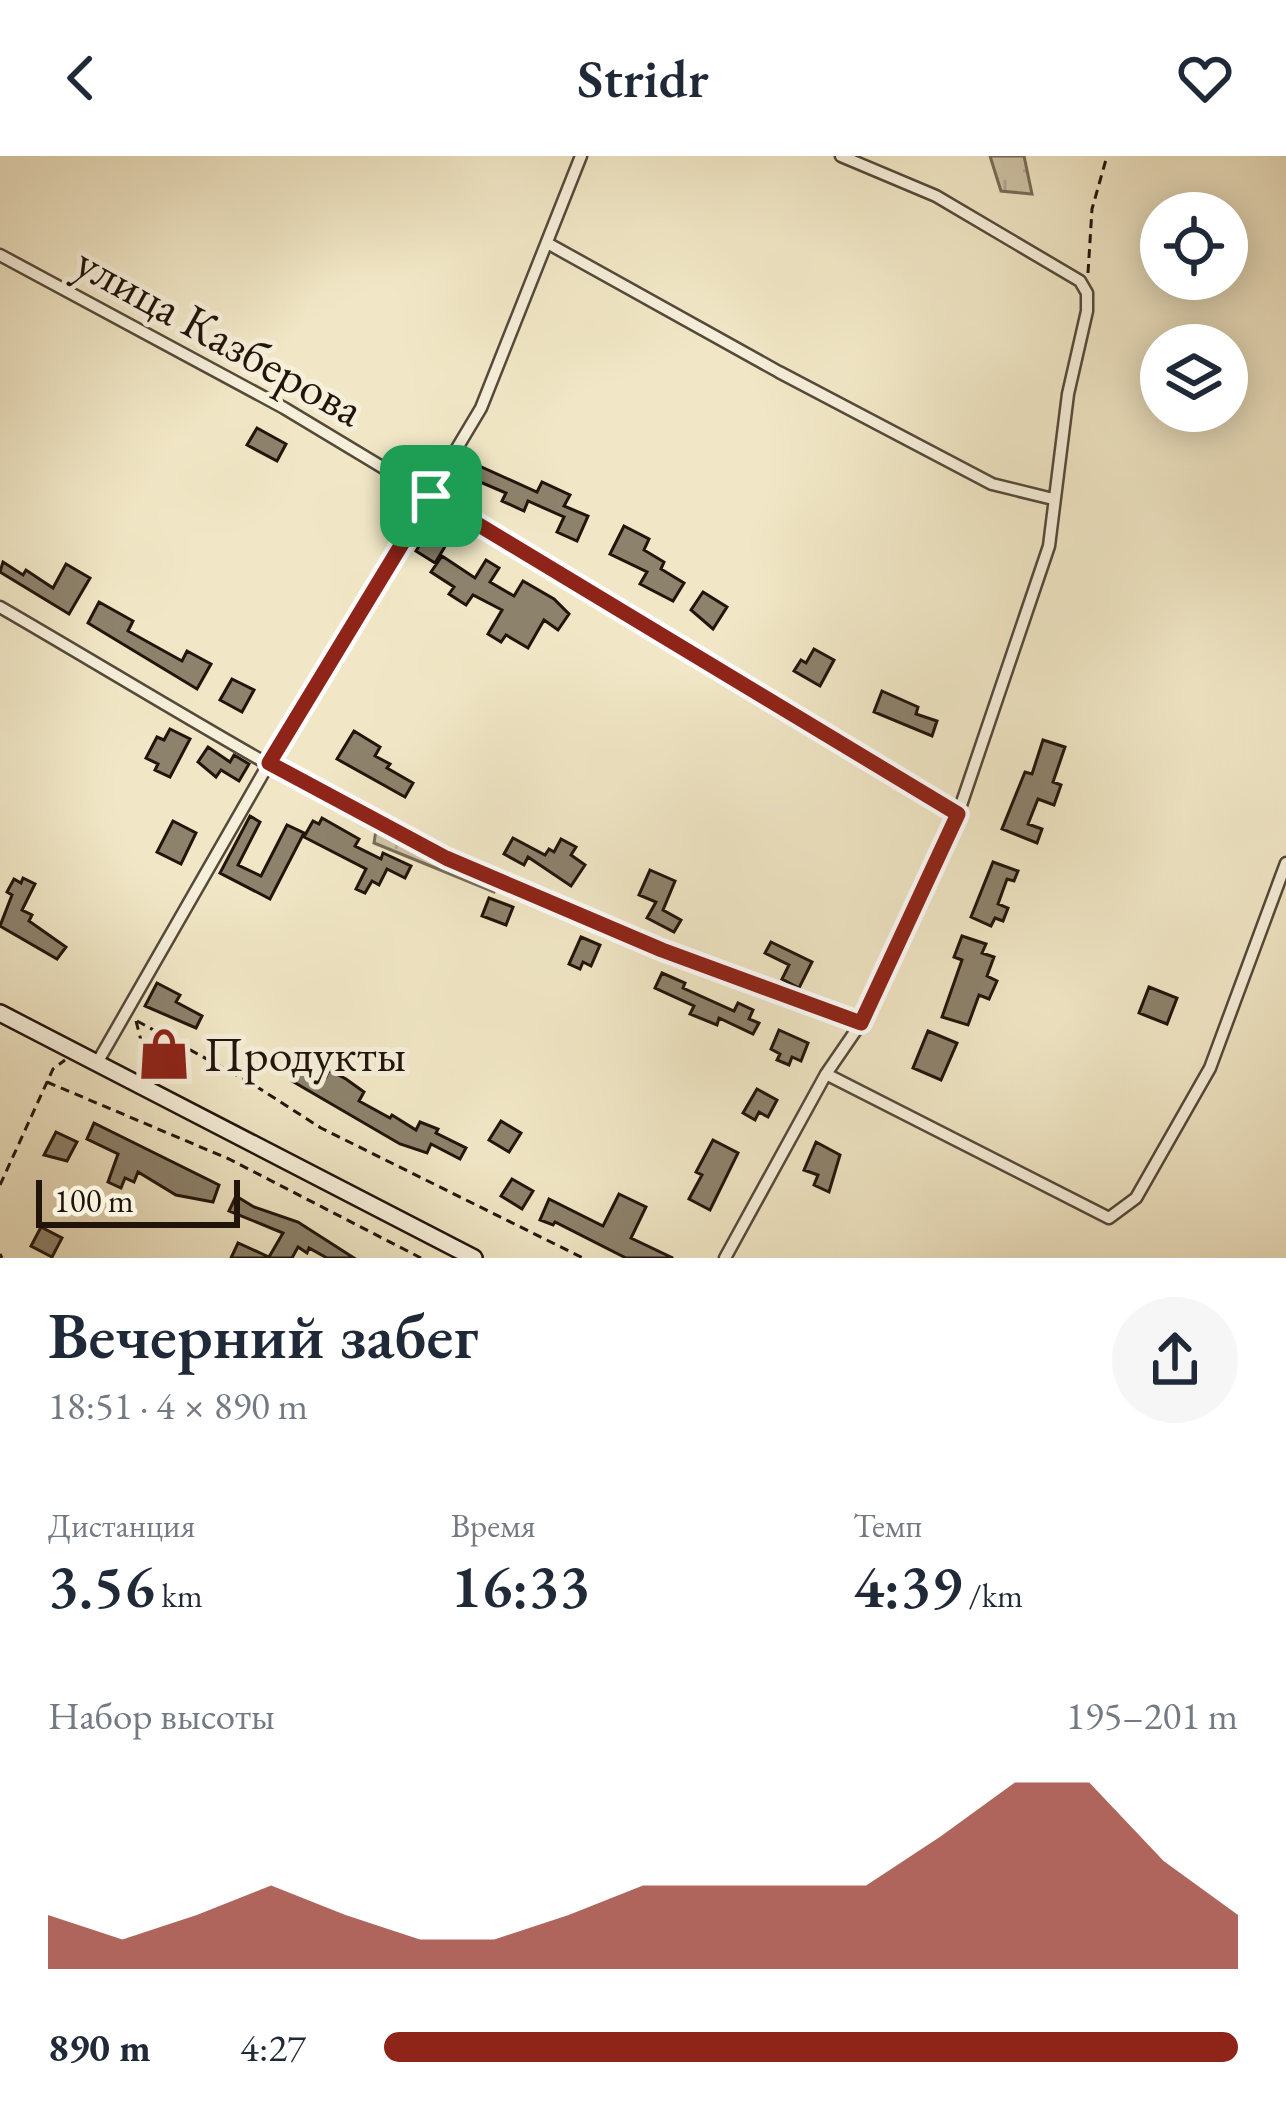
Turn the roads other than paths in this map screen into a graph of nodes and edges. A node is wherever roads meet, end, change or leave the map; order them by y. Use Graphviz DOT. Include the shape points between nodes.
graph roads {
  1 [pos="581,156"];
  2 [pos="841,156"];
  3 [pos="549,244"];
  4 [pos="0,254"];
  5 [pos="431,496"];
  6 [pos="1053,500"];
  7 [pos="0,607"];
  8 [pos="269,763"];
  9 [pos="958,814"];
  10 [pos="1286,863"];
  11 [pos="0,1013"];
  12 [pos="861,1023"];
  13 [pos="97,1064"];
  14 [pos="826,1074"];
  15 [pos="474,1258"];
  16 [pos="725,1258"];
  1 -- 3 [label="street"];
  2 -- 6 [label="street" via="936,196 1087,293"];
  3 -- 5 [label="street" via="482,408"];
  3 -- 6 [label="street" via="992,484"];
  4 -- 5 [label="street, улица Казберова"];
  5 -- 8 [label="street"];
  5 -- 9 [label="street, улица Казберова"];
  6 -- 9 [label="street" via="1049,545"];
  7 -- 8 [label="street"];
  8 -- 12 [label="street" via="446,858 681,958"];
  8 -- 13 [label="street"];
  9 -- 12 [label="street"];
  10 -- 14 [label="street" via="1210,1068 1136,1198 1109,1218"];
  11 -- 13 [label="street"];
  12 -- 14 [label="street"];
  13 -- 15 [label="street"];
  14 -- 16 [label="street"];
}
